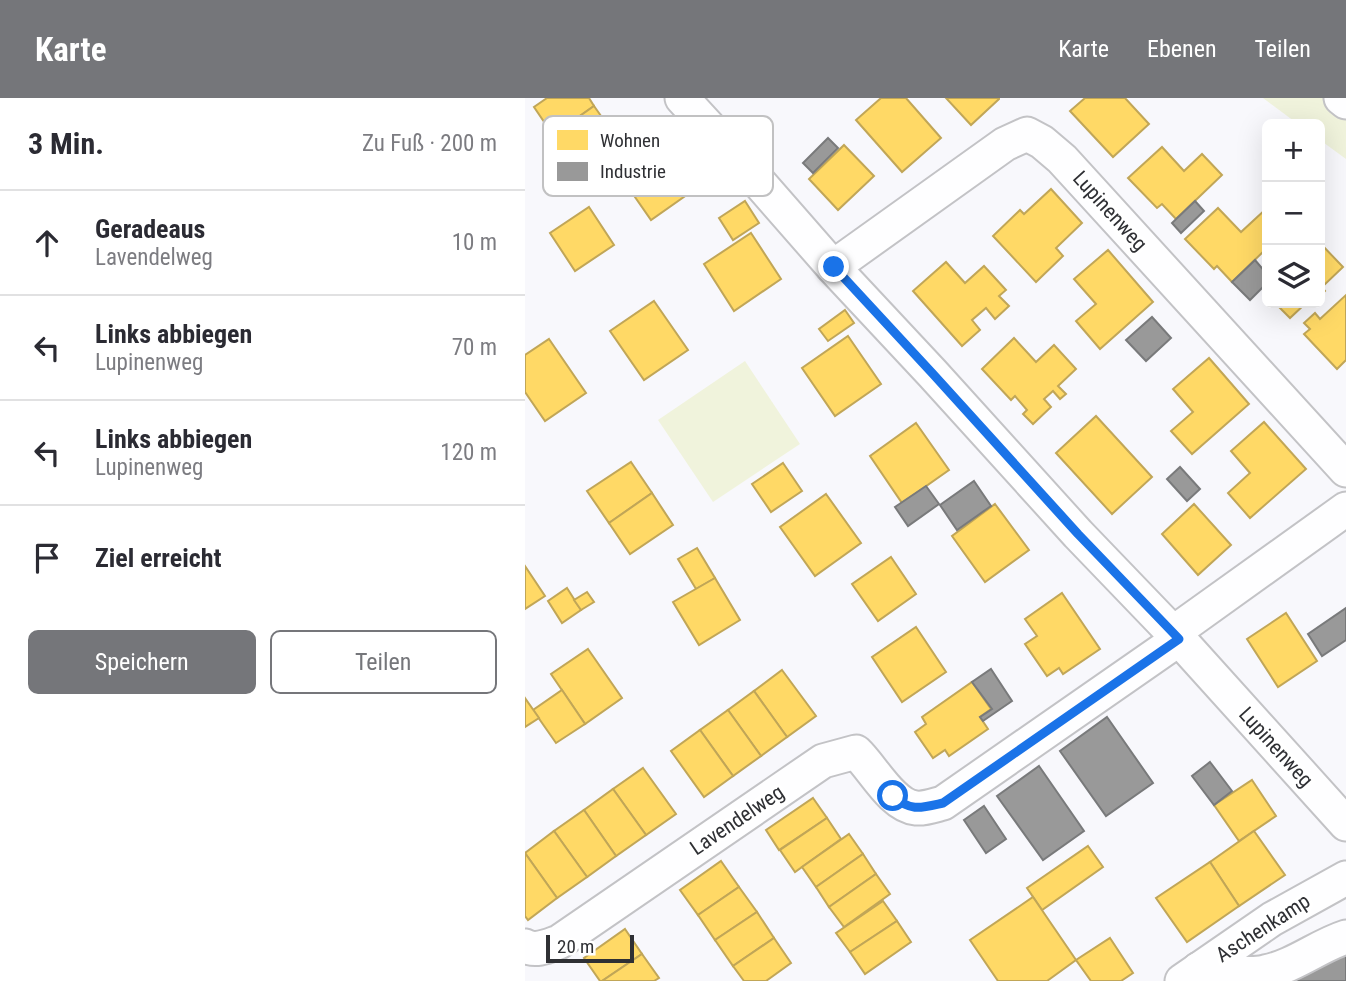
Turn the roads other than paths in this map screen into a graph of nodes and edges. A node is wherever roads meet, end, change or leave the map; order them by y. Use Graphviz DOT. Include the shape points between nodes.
graph roads {
  1 [pos="682,98"];
  2 [pos="1341,98"];
  3 [pos="1346,102"];
  4 [pos="699,116"];
  5 [pos="771,196"];
  6 [pos="834,267"];
  7 [pos="1346,470"];
  8 [pos="1346,509"];
  9 [pos="1176,636"];
  10 [pos="1346,824"];
  11 [pos="1346,878"];
  12 [pos="1346,937"];
  13 [pos="525,946"];
  14 [pos="1191,975"];
  1 -- 4 [label="street, Lupinenweg"];
  2 -- 3 [label="street"];
  5 -- 6 [label="street, Lupinenweg"];
  6 -- 7 [label="street, Lupinenweg" via="1005,144 1027,134 1062,159"];
  6 -- 9 [label="street, Lupinenweg"];
  8 -- 9 [label="street"];
  9 -- 10 [label="street, Lupinenweg"];
  9 -- 13 [label="street, Lavendelweg" via="943,803 916,808 903,805 856,752 830,758 559,942 544,948"];
  11 -- 14 [label="street, Aschenkamp" via="1272,919"];
  12 -- 14 [label="street" via="1263,973"];
}
